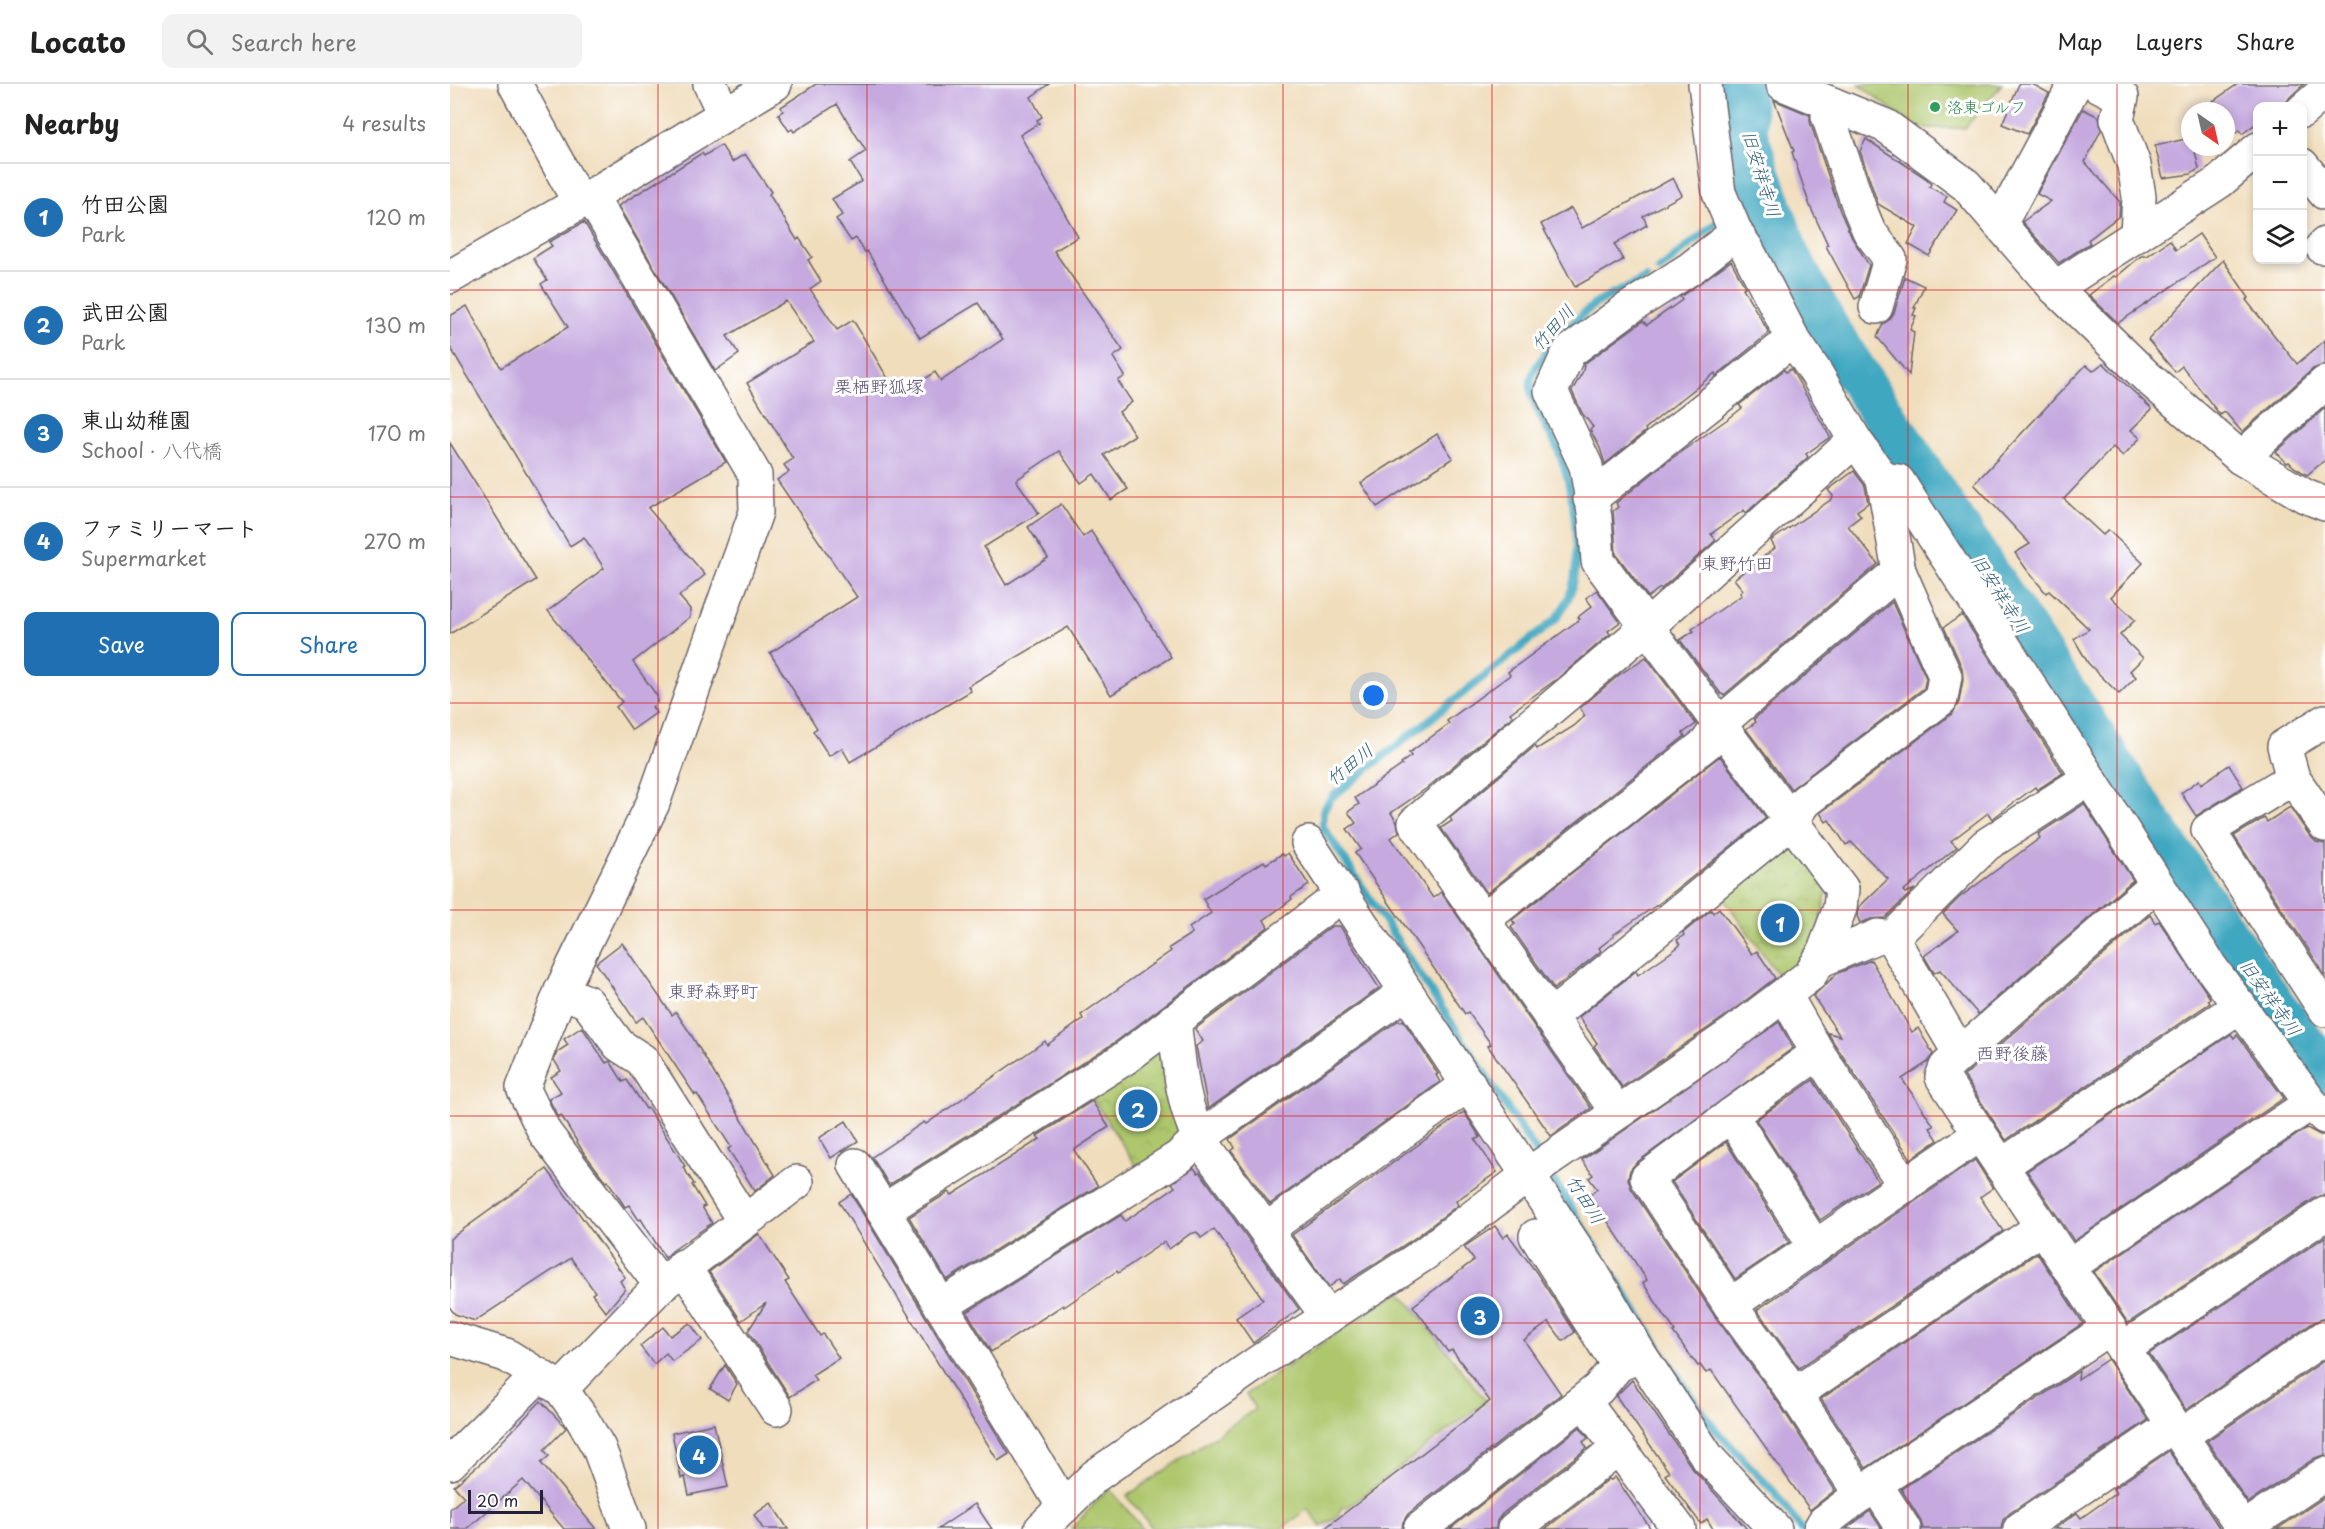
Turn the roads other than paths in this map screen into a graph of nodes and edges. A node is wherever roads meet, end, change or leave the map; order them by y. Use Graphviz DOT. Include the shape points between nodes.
graph roads {
  1 [pos="710,84"];
  2 [pos="775,84"];
  3 [pos="1705,84"];
  4 [pos="1783,84"];
  5 [pos="2075,84"];
  6 [pos="2096,84"];
  7 [pos="503,87"];
  8 [pos="2325,92"];
  9 [pos="1832,104"];
  10 [pos="2307,107"];
  11 [pos="724,114"];
  12 [pos="2253,153"];
  13 [pos="2307,171"];
  14 [pos="2325,193"];
  15 [pos="585,199"];
  16 [pos="2000,224"];
  17 [pos="1734,228"];
  18 [pos="2138,235"];
  19 [pos="450,277"];
  20 [pos="2055,288"];
  21 [pos="1876,307"];
  22 [pos="1793,339"];
  23 [pos="2325,383"];
  24 [pos="1855,440"];
  25 [pos="2241,458"];
  26 [pos="1883,479"];
  27 [pos="2318,493"];
  28 [pos="1590,499"];
  29 [pos="1899,571"];
  30 [pos="1647,626"];
  31 [pos="2325,720"];
  32 [pos="1720,723"];
  33 [pos="2293,778"];
  34 [pos="2088,779"];
  35 [pos="1790,822"];
  36 [pos="2325,825"];
  37 [pos="1308,843"];
  38 [pos="2157,884"];
  39 [pos="1343,894"];
  40 [pos="1484,919"];
  41 [pos="1892,938"];
  42 [pos="1819,961"];
  43 [pos="561,991"];
  44 [pos="1406,992"];
  45 [pos="1785,995"];
  46 [pos="2240,1006"];
  47 [pos="2325,1010"];
  48 [pos="1550,1017"];
  49 [pos="1174,1020"];
  50 [pos="1818,1053"];
  51 [pos="1960,1054"];
  52 [pos="1469,1084"];
  53 [pos="2318,1110"];
  54 [pos="1617,1112"];
  55 [pos="1731,1115"];
  56 [pos="1980,1134"];
  57 [pos="1199,1138"];
  58 [pos="855,1165"];
  59 [pos="2001,1166"];
  60 [pos="1531,1172"];
  61 [pos="797,1182"];
  62 [pos="1905,1186"];
  63 [pos="883,1211"];
  64 [pos="2325,1214"];
  65 [pos="744,1221"];
  66 [pos="2042,1227"];
  67 [pos="1266,1230"];
  68 [pos="1536,1236"];
  69 [pos="1815,1247"];
  70 [pos="2068,1267"];
  71 [pos="672,1276"];
  72 [pos="1730,1305"];
  73 [pos="941,1306"];
  74 [pos="1328,1317"];
  75 [pos="2325,1337"];
  76 [pos="450,1338"];
  77 [pos="2116,1339"];
  78 [pos="1629,1360"];
  79 [pos="550,1382"];
  80 [pos="1795,1394"];
  81 [pos="776,1408"];
  82 [pos="1591,1411"];
  83 [pos="2177,1430"];
  84 [pos="1618,1448"];
  85 [pos="450,1463"];
  86 [pos="2325,1474"];
  87 [pos="1868,1490"];
  88 [pos="1064,1506"];
  89 [pos="1822,1525"];
  90 [pos="2239,1528"];
  91 [pos="630,1529"];
  92 [pos="1041,1529"];
  93 [pos="1420,1529"];
  94 [pos="1514,1529"];
  95 [pos="1679,1529"];
  96 [pos="1775,1529"];
  97 [pos="1904,1529"];
  98 [pos="2020,1529"];
  1 -- 11 [label="street"];
  2 -- 11 [label="street"];
  3 -- 17 [label="street" via="1719,193"];
  4 -- 9 [label="street"];
  5 -- 16 [label="street"];
  6 -- 18 [label="street" via="2122,97 2117,119 2134,165 2139,196"];
  7 -- 15 [label="street"];
  8 -- 10 [label="street"];
  9 -- 16 [label="street" via="1886,126 1966,185"];
  9 -- 21 [label="street" via="1828,116 1859,207 1869,231 1890,260"];
  11 -- 15 [label="street"];
  12 -- 18 [label="street" via="2219,182"];
  13 -- 14 [label="street"];
  15 -- 19 [label="street"];
  15 -- 43 [label="street" via="755,475 756,512 653,803"];
  16 -- 20 [label="street"];
  17 -- 22 [label="street"];
  17 -- 28 [label="street" via="1691,268 1569,352 1551,391 1586,466"];
  18 -- 20 [label="street"];
  20 -- 25 [label="street" via="2147,377"];
  22 -- 24 [label="street"];
  22 -- 28 [label="street"];
  23 -- 25 [label="street"];
  24 -- 26 [label="street"];
  24 -- 30 [label="street"];
  25 -- 27 [label="street"];
  26 -- 29 [label="street"];
  26 -- 34 [label="street" via="1898,481"];
  28 -- 30 [label="street" via="1598,561"];
  29 -- 32 [label="street"];
  29 -- 35 [label="street" via="1945,676 1941,699 1805,801"];
  30 -- 32 [label="street"];
  30 -- 40 [label="street" via="1415,823"];
  31 -- 33 [label="street" via="2284,746"];
  32 -- 35 [label="street"];
  32 -- 40 [label="street" via="1707,743"];
  33 -- 36 [label="street"];
  33 -- 47 [label="street" via="2208,830"];
  34 -- 38 [label="street"];
  34 -- 41 [label="street" via="1986,845"];
  35 -- 42 [label="street" via="1842,889 1840,908"];
  35 -- 48 [label="street"];
  37 -- 39 [label="street"];
  38 -- 46 [label="street"];
  38 -- 51 [label="street"];
  39 -- 44 [label="street"];
  39 -- 49 [label="street"];
  40 -- 48 [label="street"];
  41 -- 42 [label="street" via="1878,936"];
  41 -- 51 [label="street"];
  42 -- 45 [label="street" via="1810,975"];
  43 -- 65 [label="street" via="587,1002 619,1045 642,1060"];
  43 -- 71 [label="street" via="523,1088 545,1132"];
  44 -- 52 [label="street"];
  44 -- 57 [label="street"];
  45 -- 50 [label="street"];
  45 -- 54 [label="street"];
  46 -- 53 [label="street"];
  46 -- 59 [label="street"];
  48 -- 54 [label="street"];
  49 -- 57 [label="street" via="1189,1118"];
  49 -- 63 [label="street" via="1125,1058"];
  50 -- 55 [label="street"];
  50 -- 62 [label="street"];
  51 -- 56 [label="street" via="1946,1067 1942,1077"];
  52 -- 60 [label="street"];
  52 -- 67 [label="street"];
  53 -- 70 [label="street"];
  54 -- 60 [label="street"];
  55 -- 69 [label="street"];
  55 -- 72 [label="street" via="1647,1178"];
  56 -- 59 [label="street"];
  56 -- 62 [label="street"];
  57 -- 67 [label="street"];
  57 -- 73 [label="street" via="1179,1157"];
  58 -- 63 [label="street"];
  59 -- 66 [label="street"];
  60 -- 74 [label="street" via="1423,1255"];
  60 -- 78 [label="street" via="1590,1269"];
  61 -- 65 [label="street"];
  62 -- 69 [label="street"];
  63 -- 73 [label="street"];
  64 -- 77 [label="street"];
  65 -- 71 [label="street"];
  66 -- 70 [label="street"];
  66 -- 80 [label="street"];
  67 -- 74 [label="street"];
  68 -- 78 [label="street"];
  69 -- 72 [label="street"];
  70 -- 77 [label="street"];
  71 -- 79 [label="street"];
  71 -- 81 [label="street"];
  72 -- 80 [label="street"];
  73 -- 88 [label="street"];
  74 -- 88 [label="street" via="1095,1476"];
  75 -- 83 [label="street"];
  76 -- 79 [label="street" via="506,1355"];
  77 -- 83 [label="street"];
  77 -- 87 [label="street"];
  78 -- 93 [label="street" via="1598,1389"];
  78 -- 96 [label="street" via="1708,1458"];
  79 -- 85 [label="street"];
  79 -- 91 [label="street" via="581,1417 599,1448"];
  80 -- 87 [label="street"];
  82 -- 84 [label="street"];
  83 -- 90 [label="street"];
  83 -- 98 [label="street"];
  84 -- 94 [label="street"];
  84 -- 95 [label="street"];
  86 -- 90 [label="street"];
  87 -- 89 [label="street"];
  87 -- 97 [label="street"];
  88 -- 92 [label="street"];
}
